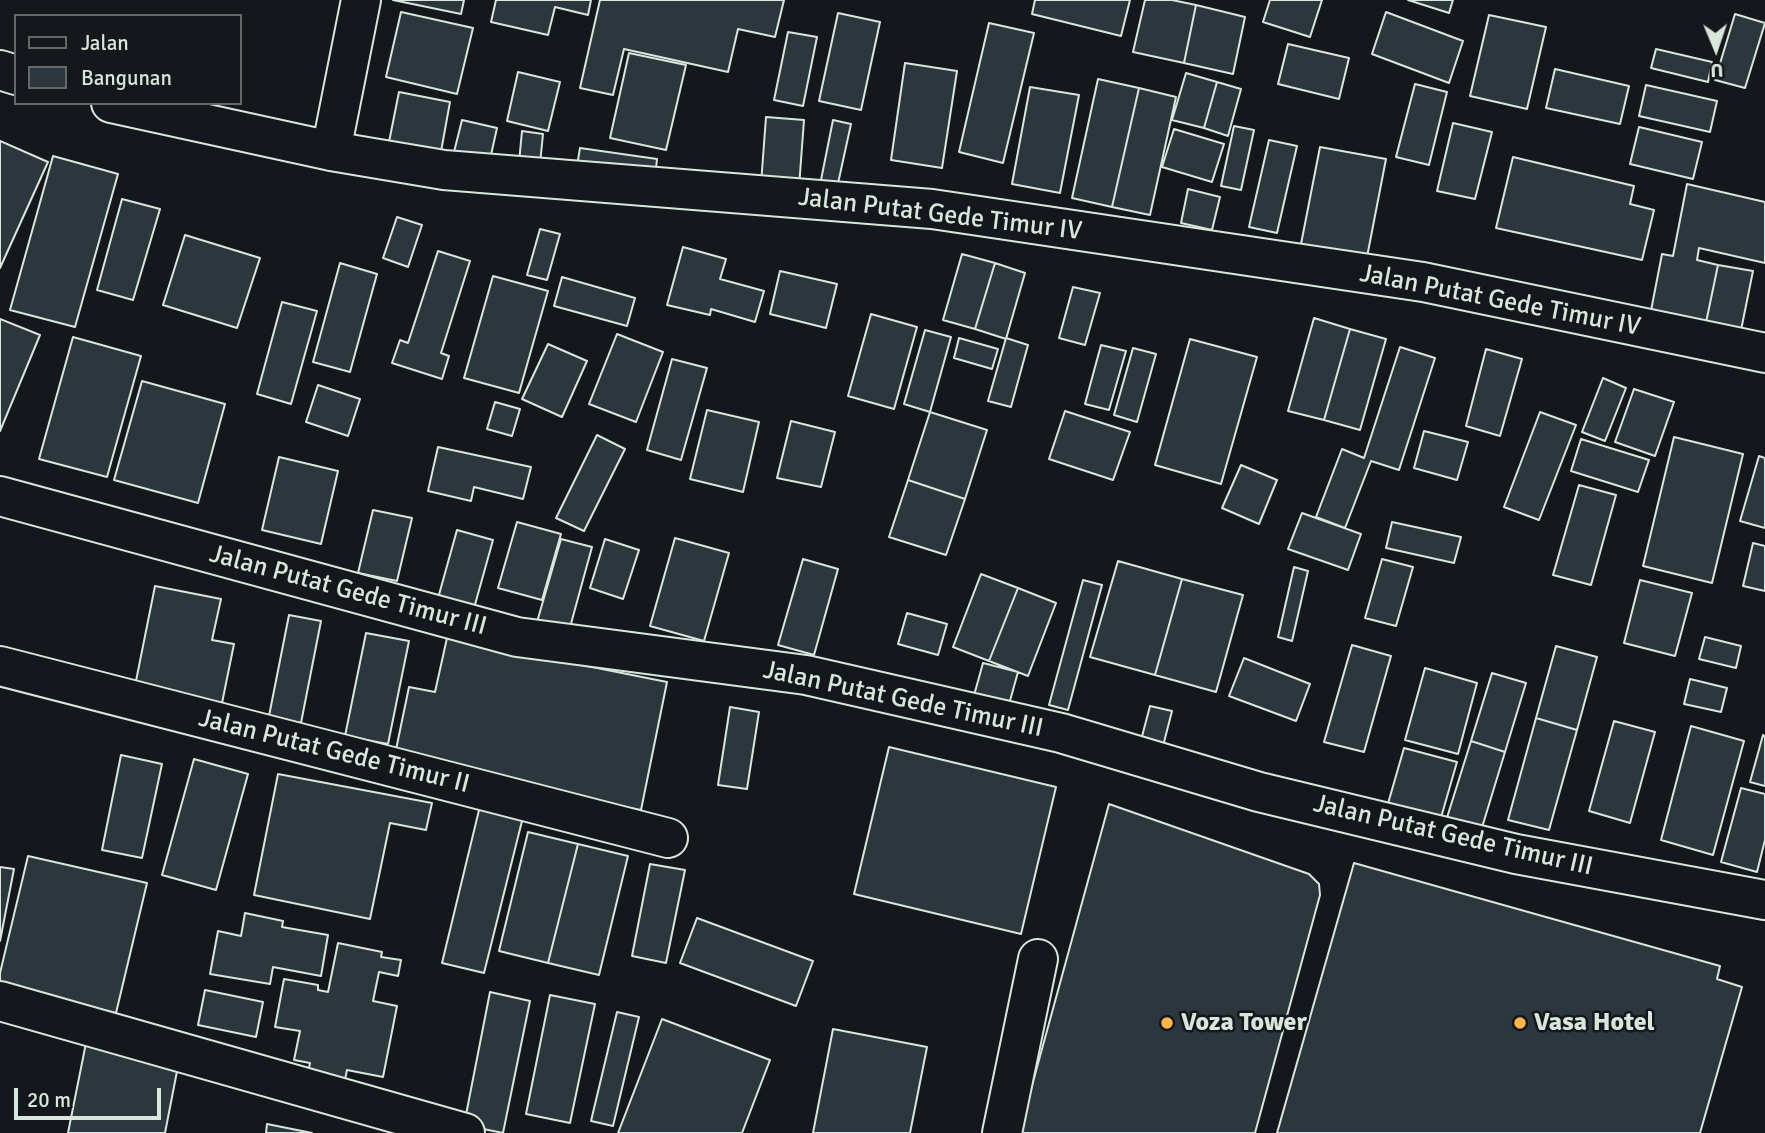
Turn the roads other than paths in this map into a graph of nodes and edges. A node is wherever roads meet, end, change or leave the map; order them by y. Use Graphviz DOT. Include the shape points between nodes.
graph roads {
  1 [pos="361,0"];
  2 [pos="120,105"];
  3 [pos="331,151"];
  4 [pos="1765,353"];
  5 [pos="0,496"];
  6 [pos="0,666"];
  7 [pos="668,838"];
  8 [pos="1765,900"];
  9 [pos="1038,958"];
  10 [pos="0,1001"];
  11 [pos="465,1133"];
  12 [pos="1002,1133"];
  1 -- 3 [label="street"];
  2 -- 3 [label="street, Jalan Putat Gede Timur IV"];
  3 -- 4 [label="street, Jalan Putat Gede Timur IV" via="444,170 946,211 1423,282"];
  5 -- 8 [label="street, Jalan Putat Gede Timur III" via="517,637 806,674 1061,733 1259,792 1516,854"];
  6 -- 7 [label="street, Jalan Putat Gede Timur II"];
  9 -- 12 [label="street"];
  10 -- 11 [label="street"];
}
